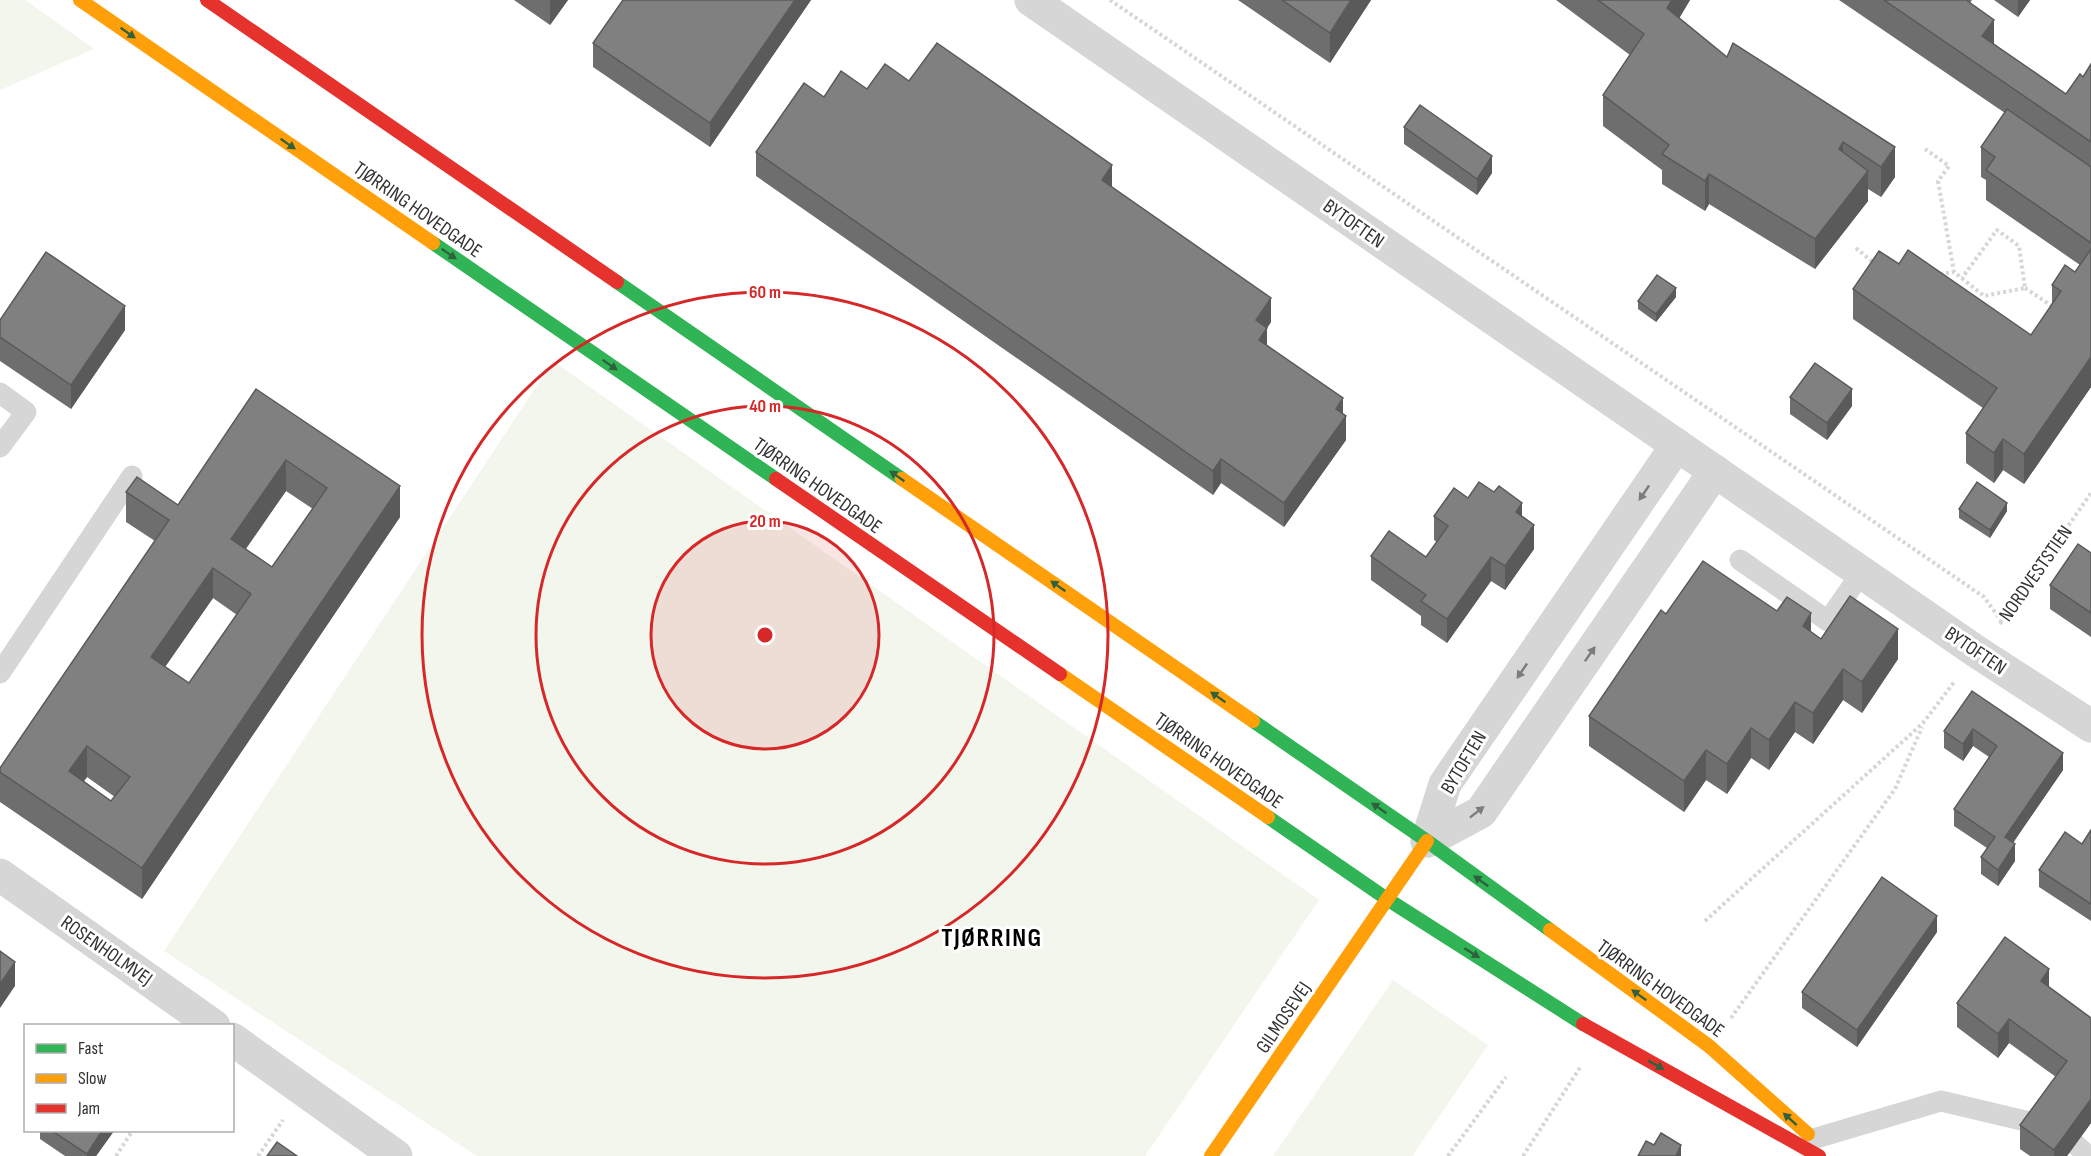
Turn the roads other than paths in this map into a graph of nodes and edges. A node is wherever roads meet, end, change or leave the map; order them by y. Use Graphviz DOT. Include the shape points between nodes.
graph roads {
  1 [pos="80,0"];
  2 [pos="207,0"];
  3 [pos="1031,0"];
  4 [pos="0,393"];
  5 [pos="1677,445"];
  6 [pos="0,447"];
  7 [pos="1715,471"];
  8 [pos="132,477"];
  9 [pos="1740,560"];
  10 [pos="1862,572"];
  11 [pos="0,673"];
  12 [pos="2091,726"];
  13 [pos="1427,841"];
  14 [pos="0,875"];
  15 [pos="1387,899"];
  16 [pos="211,1024"];
  17 [pos="234,1040"];
  18 [pos="2038,1124"];
  19 [pos="1816,1148"];
  20 [pos="396,1156"];
  21 [pos="1211,1156"];
  22 [pos="1835,1156"];
  1 -- 15 [label="main road, TJØRRING HOVEDGADE, one-way"];
  13 -- 2 [label="main road, TJØRRING HOVEDGADE, one-way"];
  3 -- 5 [label="street, BYTOFTEN"];
  4 -- 6 [label="lane" via="26,412"];
  5 -- 7 [label="street, BYTOFTEN"];
  5 -- 13 [label="street, BYTOFTEN, one-way" via="1445,784"];
  7 -- 10 [label="street, BYTOFTEN"];
  13 -- 7 [label="street, BYTOFTEN, one-way" via="1481,812"];
  8 -- 11 [label="lane"];
  9 -- 10 [label="lane" via="1828,621"];
  10 -- 12 [label="street, BYTOFTEN"];
  13 -- 15 [label="main road"];
  19 -- 13 [label="main road, TJØRRING HOVEDGADE, one-way" via="1709,1046"];
  14 -- 16 [label="street, ROSENHOLMVEJ"];
  15 -- 19 [label="main road, TJØRRING HOVEDGADE, one-way" via="1601,1035"];
  15 -- 21 [label="main road, GILMOSEVEJ"];
  17 -- 20 [label="street"];
  18 -- 19 [label="lane" via="1941,1101"];
  19 -- 22 [label="main road, TJØRRING HOVEDGADE"];
}
